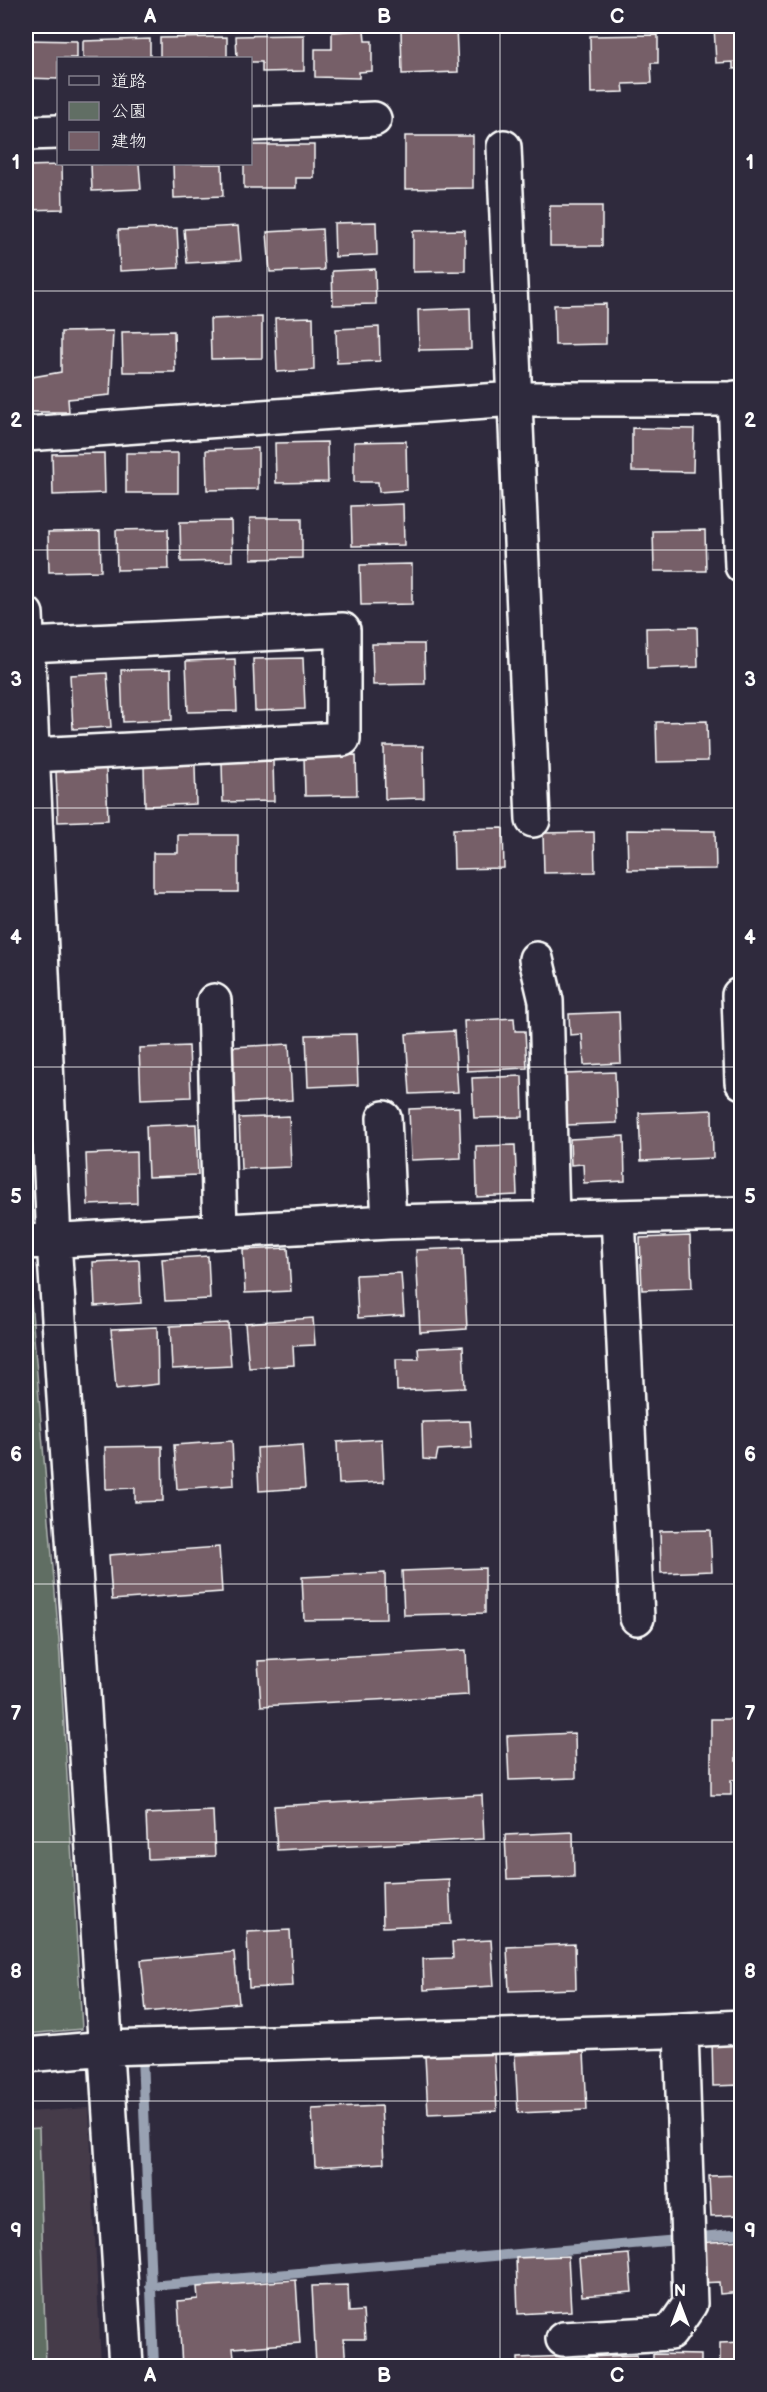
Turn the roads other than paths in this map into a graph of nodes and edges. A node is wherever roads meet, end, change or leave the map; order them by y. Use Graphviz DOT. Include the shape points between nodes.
graph roads {
  1 [pos="374,119"];
  2 [pos="252,124"];
  3 [pos="57,132"];
  4 [pos="26,133"];
  5 [pos="504,147"];
  6 [pos="738,398"];
  7 [pos="514,399"];
  8 [pos="26,434"];
  9 [pos="741,567"];
  10 [pos="27,629"];
  11 [pos="33,755"];
  12 [pos="533,820"];
  13 [pos="536,959"];
  14 [pos="738,995"];
  15 [pos="213,1001"];
  16 [pos="36,1057"];
  17 [pos="741,1082"];
  18 [pos="384,1118"];
  19 [pos="741,1214"];
  20 [pos="618,1217"];
  21 [pos="552,1218"];
  22 [pos="389,1222"];
  23 [pos="220,1231"];
  24 [pos="40,1242"];
  25 [pos="637,1618"];
  26 [pos="741,2027"];
  27 [pos="681,2031"];
  28 [pos="107,2048"];
  29 [pos="26,2055"];
  30 [pos="563,2339"];
  31 [pos="126,2367"];
  1 -- 2 [label="street"];
  3 -- 4 [label="street"];
  5 -- 7 [label="street"];
  6 -- 7 [label="street"];
  6 -- 9 [label="street"];
  7 -- 8 [label="street"];
  7 -- 12 [label="street"];
  10 -- 11 [label="street"];
  10 -- 11 [label="street" via="343,630 343,739"];
  11 -- 16 [label="street"];
  13 -- 21 [label="street" via="546,1001"];
  14 -- 17 [label="street"];
  15 -- 23 [label="street"];
  16 -- 24 [label="street"];
  18 -- 22 [label="street"];
  19 -- 20 [label="street"];
  20 -- 21 [label="street"];
  20 -- 25 [label="street"];
  21 -- 22 [label="street"];
  22 -- 23 [label="street"];
  23 -- 24 [label="street"];
  24 -- 28 [label="street"];
  26 -- 27 [label="street"];
  27 -- 28 [label="street"];
  27 -- 30 [label="street" via="690,2304 670,2333"];
  28 -- 29 [label="street"];
  28 -- 31 [label="street"];
}
